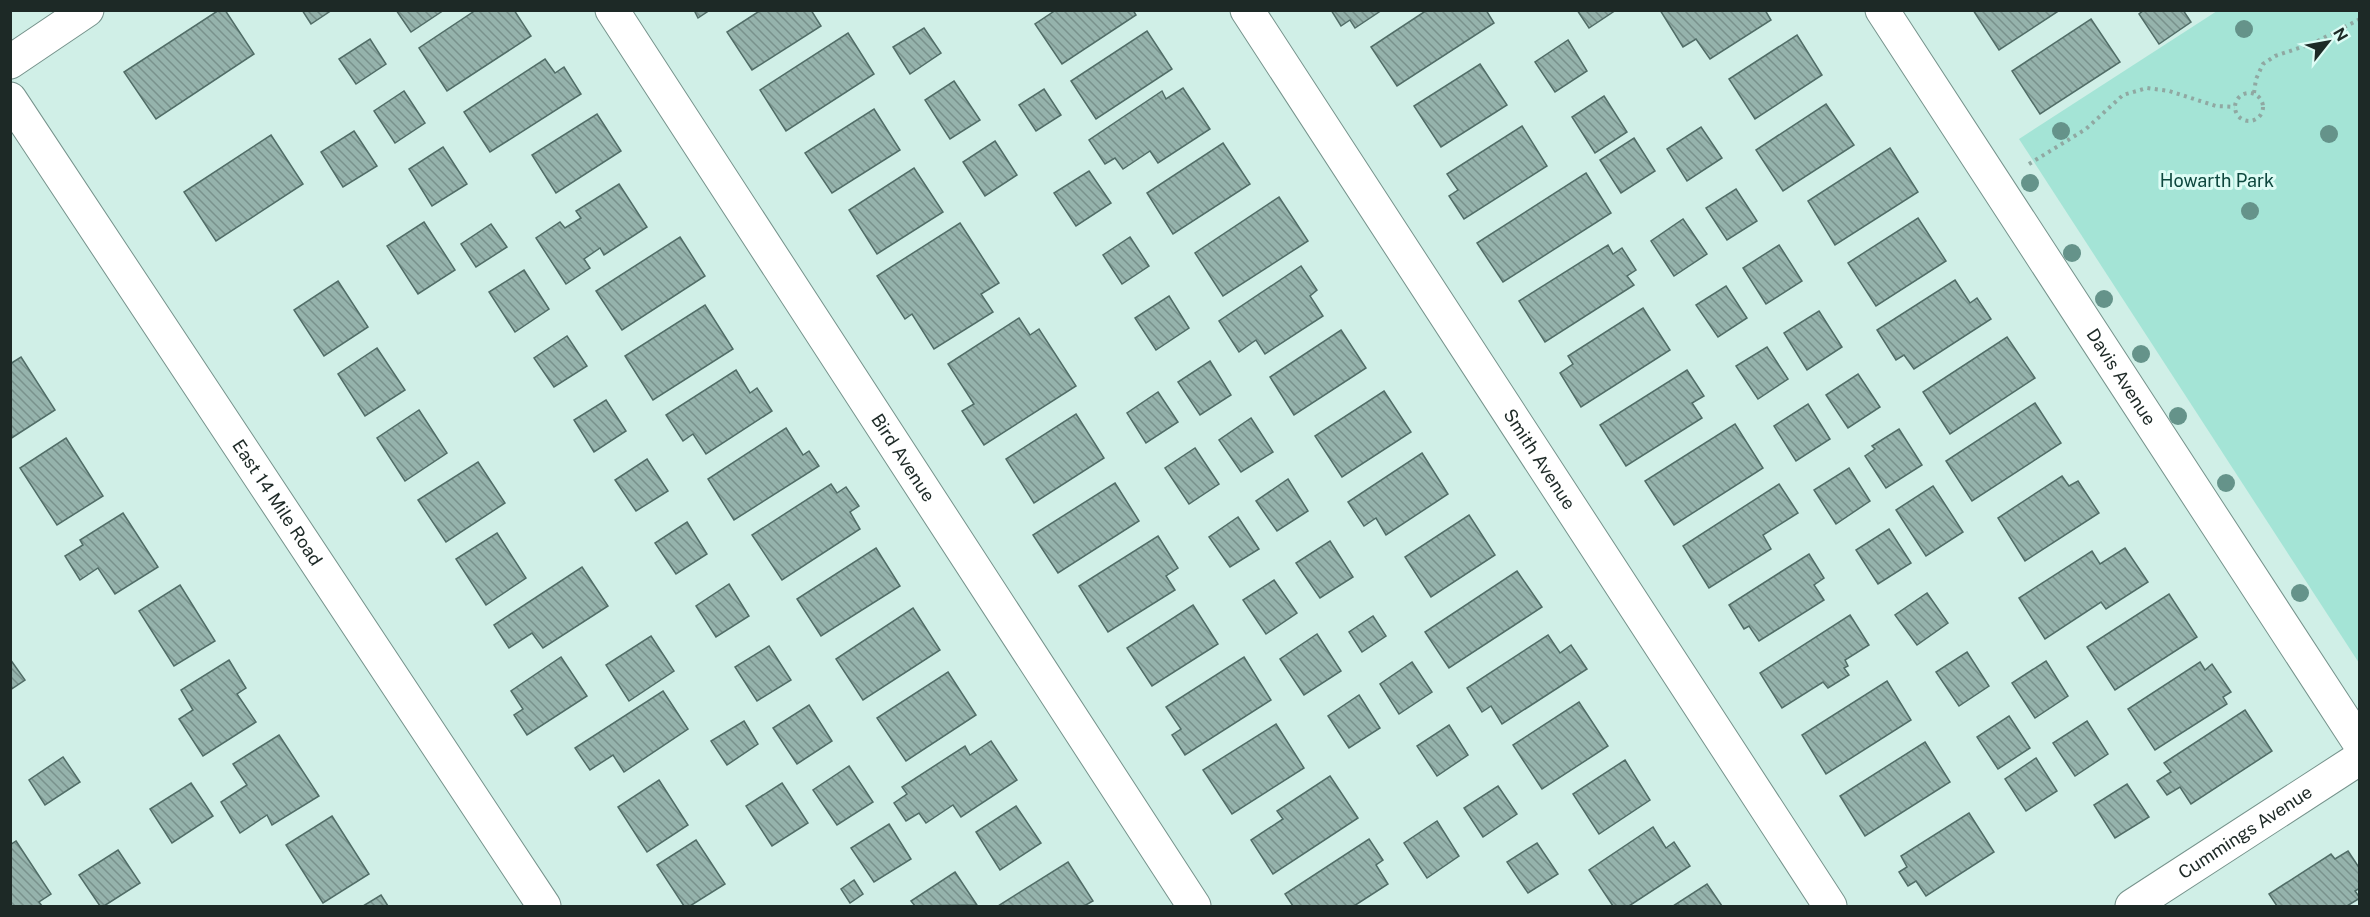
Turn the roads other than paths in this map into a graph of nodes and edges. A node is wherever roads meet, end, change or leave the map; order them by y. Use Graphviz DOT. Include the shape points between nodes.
graph roads {
  1 [pos="87,10"];
  2 [pos="612,10"];
  3 [pos="1247,10"];
  4 [pos="1882,10"];
  5 [pos="10,62"];
  6 [pos="10,99"];
  7 [pos="2360,744"];
  8 [pos="2360,758"];
  9 [pos="544,906"];
  10 [pos="1194,906"];
  11 [pos="1830,906"];
  12 [pos="2132,906"];
  1 -- 5 [label="street"];
  2 -- 10 [label="street, Bird Avenue"];
  3 -- 11 [label="street, Smith Avenue"];
  4 -- 7 [label="street, Davis Avenue"];
  6 -- 9 [label="street, East 14 Mile Road"];
  8 -- 12 [label="street, Cummings Avenue"];
}
